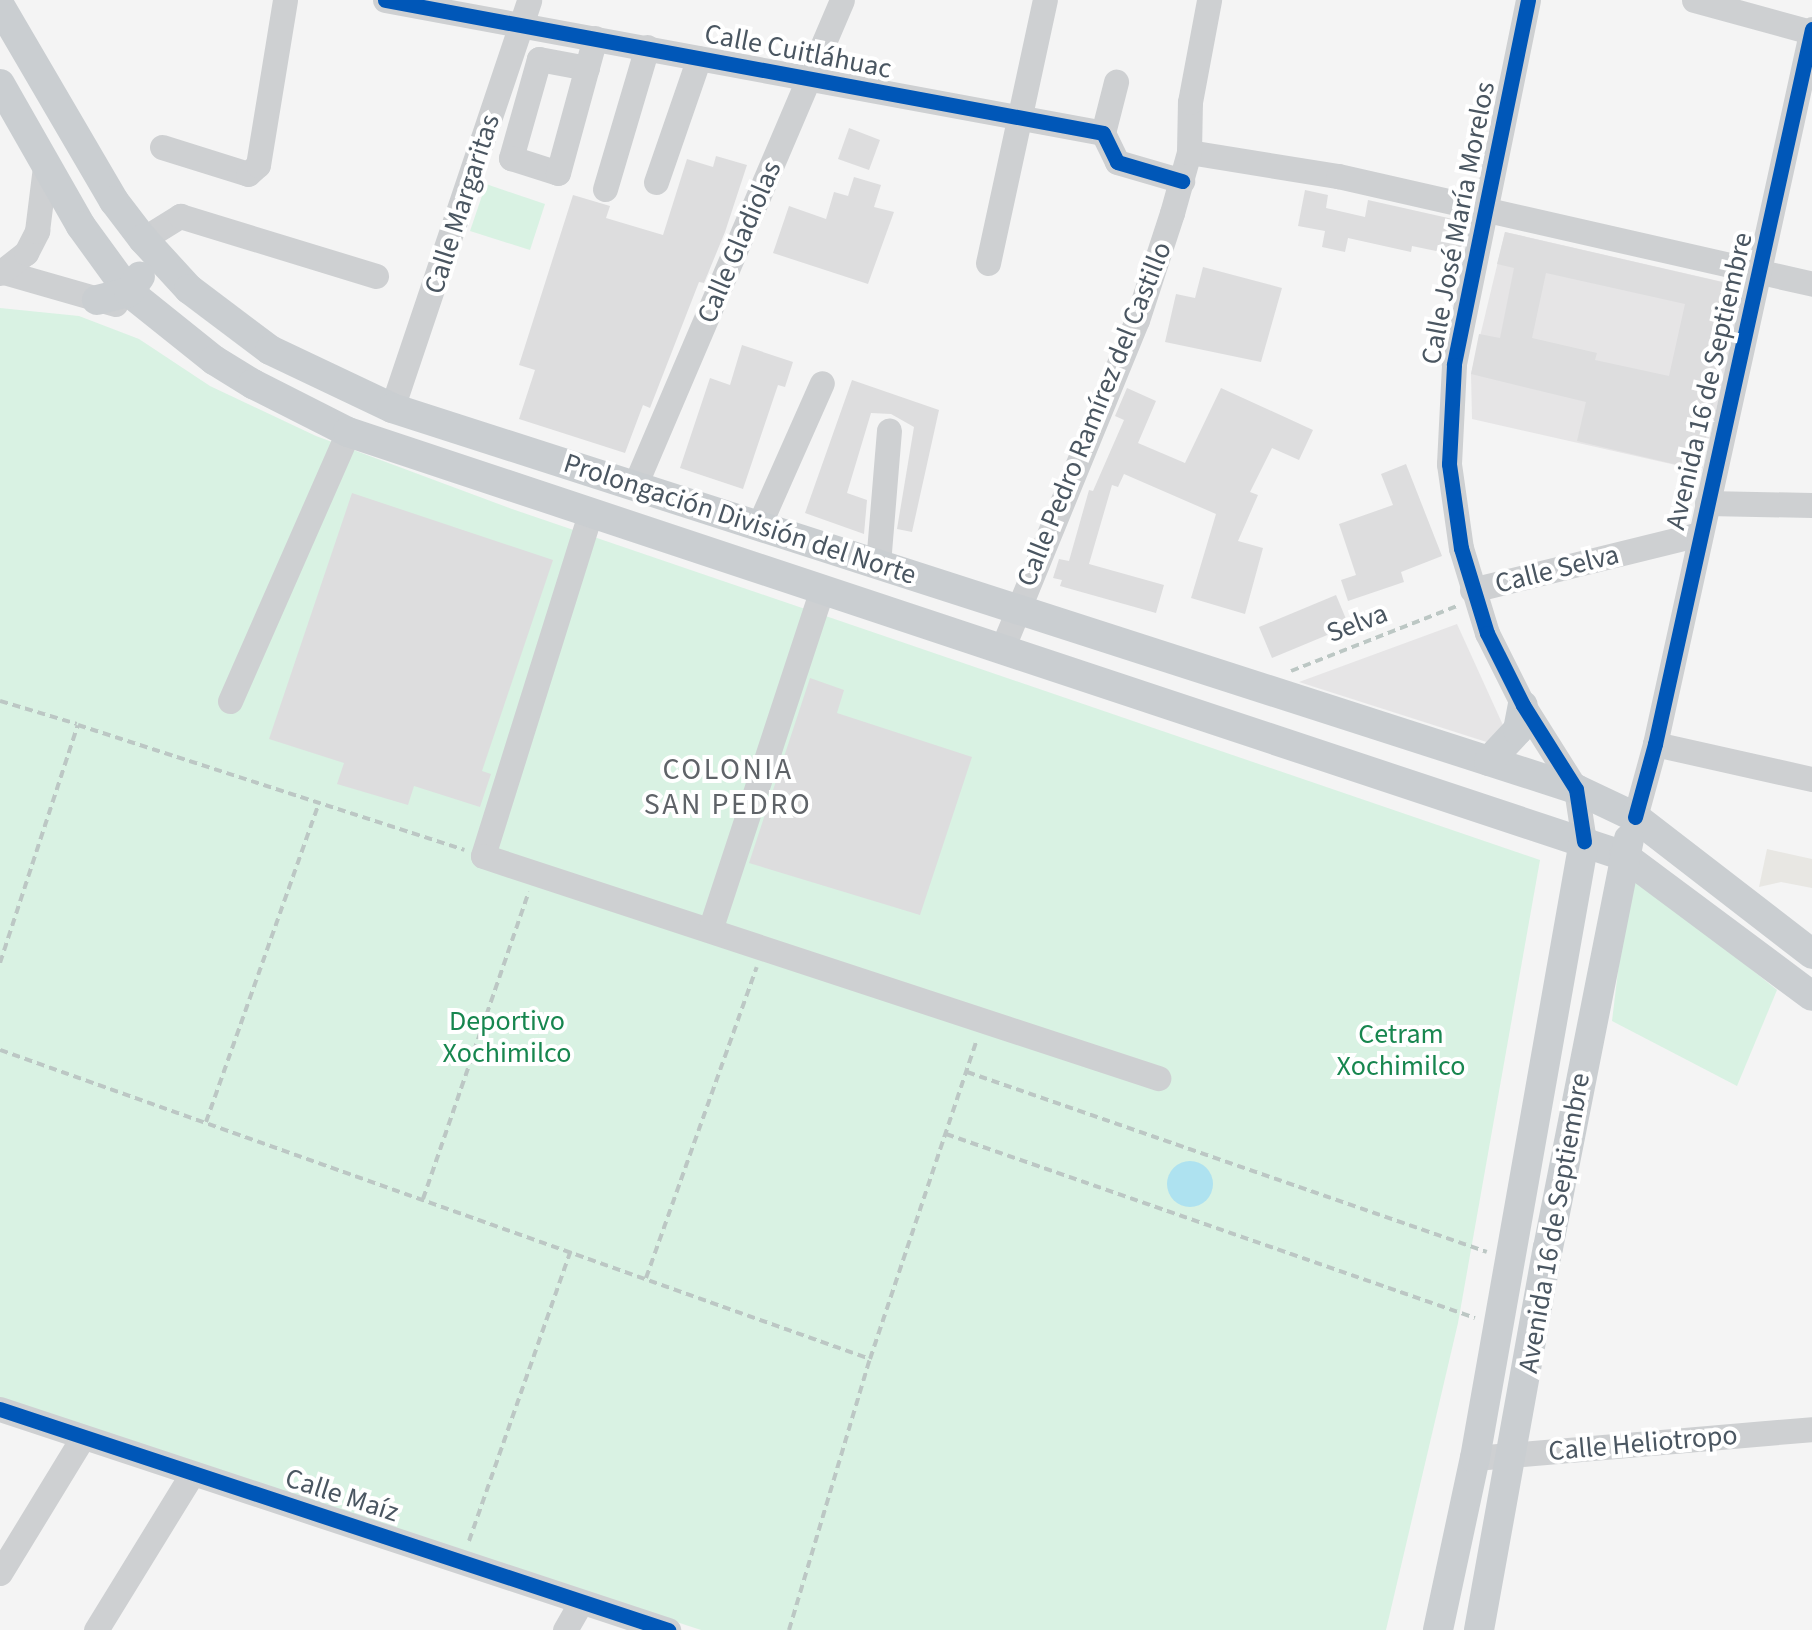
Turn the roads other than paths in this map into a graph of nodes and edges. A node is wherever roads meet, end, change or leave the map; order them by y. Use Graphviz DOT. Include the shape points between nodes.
graph roads {
  1 [pos="285,0"];
  2 [pos="385,0"];
  3 [pos="530,0"];
  4 [pos="842,0"];
  5 [pos="1045,0"];
  6 [pos="1209,0"];
  7 [pos="1528,0"];
  8 [pos="1694,0"];
  9 [pos="0,6"];
  10 [pos="523,26"];
  11 [pos="1812,30"];
  12 [pos="595,38"];
  13 [pos="647,47"];
  14 [pos="699,58"];
  15 [pos="587,68"];
  16 [pos="808,80"];
  17 [pos="1116,82"];
  18 [pos="0,84"];
  19 [pos="1020,117"];
  20 [pos="1103,133"];
  21 [pos="162,147"];
  22 [pos="1188,152"];
  23 [pos="45,167"];
  24 [pos="1182,181"];
  25 [pos="656,182"];
  26 [pos="605,188"];
  27 [pos="1483,210"];
  28 [pos="143,240"];
  29 [pos="988,263"];
  30 [pos="1,272"];
  31 [pos="1759,274"];
  32 [pos="376,276"];
  33 [pos="1812,284"];
  34 [pos="130,292"];
  35 [pos="97,300"];
  36 [pos="156,316"];
  37 [pos="822,383"];
  38 [pos="392,408"];
  39 [pos="889,430"];
  40 [pos="348,432"];
  41 [pos="635,485"];
  42 [pos="1708,503"];
  43 [pos="1812,504"];
  44 [pos="590,514"];
  45 [pos="759,525"];
  46 [pos="1700,534"];
  47 [pos="878,564"];
  48 [pos="908,573"];
  49 [pos="822,589"];
  50 [pos="1473,594"];
  51 [pos="1016,608"];
  52 [pos="896,614"];
  53 [pos="1002,649"];
  54 [pos="230,700"];
  55 [pos="1524,706"];
  56 [pos="1655,744"];
  57 [pos="1489,761"];
  58 [pos="1812,779"];
  59 [pos="1576,789"];
  60 [pos="1635,817"];
  61 [pos="1584,841"];
  62 [pos="1624,856"];
  63 [pos="710,930"];
  64 [pos="1812,954"];
  65 [pos="1810,990"];
  66 [pos="1158,1078"];
  67 [pos="1539,1110"];
  68 [pos="1572,1118"];
  69 [pos="1548,1248"];
  70 [pos="1513,1250"];
  71 [pos="0,1408"];
  72 [pos="1812,1428"];
  73 [pos="83,1437"];
  74 [pos="1513,1454"];
  75 [pos="1475,1458"];
  76 [pos="192,1474"];
  77 [pos="0,1573"];
  78 [pos="581,1602"];
  79 [pos="96,1630"];
  80 [pos="565,1630"];
  81 [pos="668,1630"];
  82 [pos="1438,1630"];
  83 [pos="1479,1630"];
  1 -- 21 [label="street" via="258,165 248,174"];
  2 -- 10 [label="street, Calle Cuitláhuac"];
  3 -- 10 [label="street, Calle Margaritas"];
  4 -- 16 [label="street, Calle Gladiolas"];
  5 -- 19 [label="street"];
  6 -- 22 [label="street, Calle Pedro Ramírez del Castillo"];
  7 -- 27 [label="street, Calle José María Morelos"];
  8 -- 11 [label="street"];
  9 -- 28 [label="main road, Prolongación División del Norte"];
  10 -- 12 [label="street, Calle Cuitláhuac"];
  10 -- 38 [label="street, Calle Margaritas"];
  11 -- 31 [label="street, Avenida 16 de Septiembre"];
  12 -- 13 [label="street, Calle Cuitláhuac"];
  12 -- 15 [label="street"];
  13 -- 14 [label="street, Calle Cuitláhuac"];
  13 -- 26 [label="street"];
  14 -- 16 [label="street, Calle Cuitláhuac"];
  14 -- 25 [label="street"];
  16 -- 19 [label="street, Calle Cuitláhuac"];
  16 -- 41 [label="street, Calle Gladiolas"];
  17 -- 20 [label="street"];
  18 -- 23 [label="main road, Prolongación División del Norte"];
  19 -- 20 [label="street, Calle Cuitláhuac"];
  19 -- 29 [label="street"];
  20 -- 24 [label="street" via="1117,162"];
  22 -- 24 [label="street, Calle Pedro Ramírez del Castillo"];
  22 -- 27 [label="street" via="1338,176"];
  23 -- 30 [label="street" via="37,231 26,254"];
  23 -- 34 [label="main road, Prolongación División del Norte"];
  24 -- 51 [label="street, Calle Pedro Ramírez del Castillo" via="1137,320"];
  27 -- 31 [label="street"];
  27 -- 50 [label="street, Calle José María Morelos" via="1450,418 1454,512"];
  28 -- 32 [label="street" via="180,216"];
  28 -- 34 [label="main road" via="144,270"];
  28 -- 38 [label="main road, Prolongación División del Norte" via="189,288 270,350"];
  30 -- 35 [label="street"];
  31 -- 33 [label="street"];
  31 -- 42 [label="street, Avenida 16 de Septiembre"];
  34 -- 35 [label="main road"];
  34 -- 36 [label="main road, Prolongación División del Norte"];
  35 -- 36 [label="street"];
  36 -- 40 [label="main road, Prolongación División del Norte" via="240,376"];
  37 -- 45 [label="street"];
  38 -- 41 [label="main road, Prolongación División del Norte"];
  39 -- 47 [label="street"];
  40 -- 44 [label="main road, Prolongación División del Norte"];
  40 -- 54 [label="street"];
  41 -- 45 [label="main road, Prolongación División del Norte"];
  42 -- 43 [label="street"];
  42 -- 46 [label="street, Avenida 16 de Septiembre"];
  44 -- 49 [label="main road, Prolongación División del Norte"];
  44 -- 63 [label="street" via="483,856"];
  45 -- 47 [label="main road, Prolongación División del Norte"];
  46 -- 50 [label="street, Calle Selva"];
  46 -- 56 [label="street, Avenida 16 de Septiembre"];
  47 -- 48 [label="main road, Prolongación División del Norte"];
  48 -- 51 [label="main road, Prolongación División del Norte"];
  48 -- 52 [label="main road"];
  49 -- 52 [label="main road, Prolongación División del Norte"];
  49 -- 63 [label="street"];
  50 -- 55 [label="street, Calle José María Morelos"];
  51 -- 53 [label="street, Calle Pedro Ramírez del Castillo"];
  51 -- 57 [label="main road, Prolongación División del Norte"];
  52 -- 53 [label="main road, Prolongación División del Norte"];
  53 -- 61 [label="main road, Prolongación División del Norte"];
  55 -- 57 [label="main road" via="1518,730"];
  55 -- 59 [label="street, Calle José María Morelos"];
  56 -- 58 [label="street"];
  56 -- 60 [label="street, Avenida 16 de Septiembre"];
  57 -- 59 [label="main road, Prolongación División del Norte"];
  59 -- 60 [label="main road, Prolongación División del Norte"];
  59 -- 61 [label="street"];
  60 -- 62 [label="main road, Avenida 16 de Septiembre"];
  60 -- 64 [label="main road, Prolongación División del Norte"];
  61 -- 62 [label="main road, Prolongación División del Norte"];
  61 -- 67 [label="main road, Avenida 16 de Septiembre"];
  62 -- 65 [label="main road, Prolongación División del Norte"];
  62 -- 68 [label="main road, Avenida 16 de Septiembre"];
  63 -- 66 [label="street"];
  67 -- 68 [label="main road"];
  67 -- 70 [label="main road, Avenida 16 de Septiembre"];
  68 -- 69 [label="main road, Avenida 16 de Septiembre"];
  69 -- 70 [label="main road"];
  69 -- 74 [label="main road, Avenida 16 de Septiembre"];
  70 -- 75 [label="main road, Avenida 16 de Septiembre"];
  71 -- 73 [label="street, Calle Maíz"];
  72 -- 74 [label="street, Calle Heliotropo"];
  73 -- 76 [label="street, Calle Maíz"];
  73 -- 77 [label="street"];
  74 -- 75 [label="street, Calle Heliotropo"];
  74 -- 83 [label="main road, Avenida 16 de Septiembre"];
  75 -- 82 [label="main road, Avenida 16 de Septiembre"];
  76 -- 78 [label="street, Calle Maíz"];
  76 -- 79 [label="street"];
  78 -- 80 [label="street"];
  78 -- 81 [label="street, Calle Maíz"];
}
